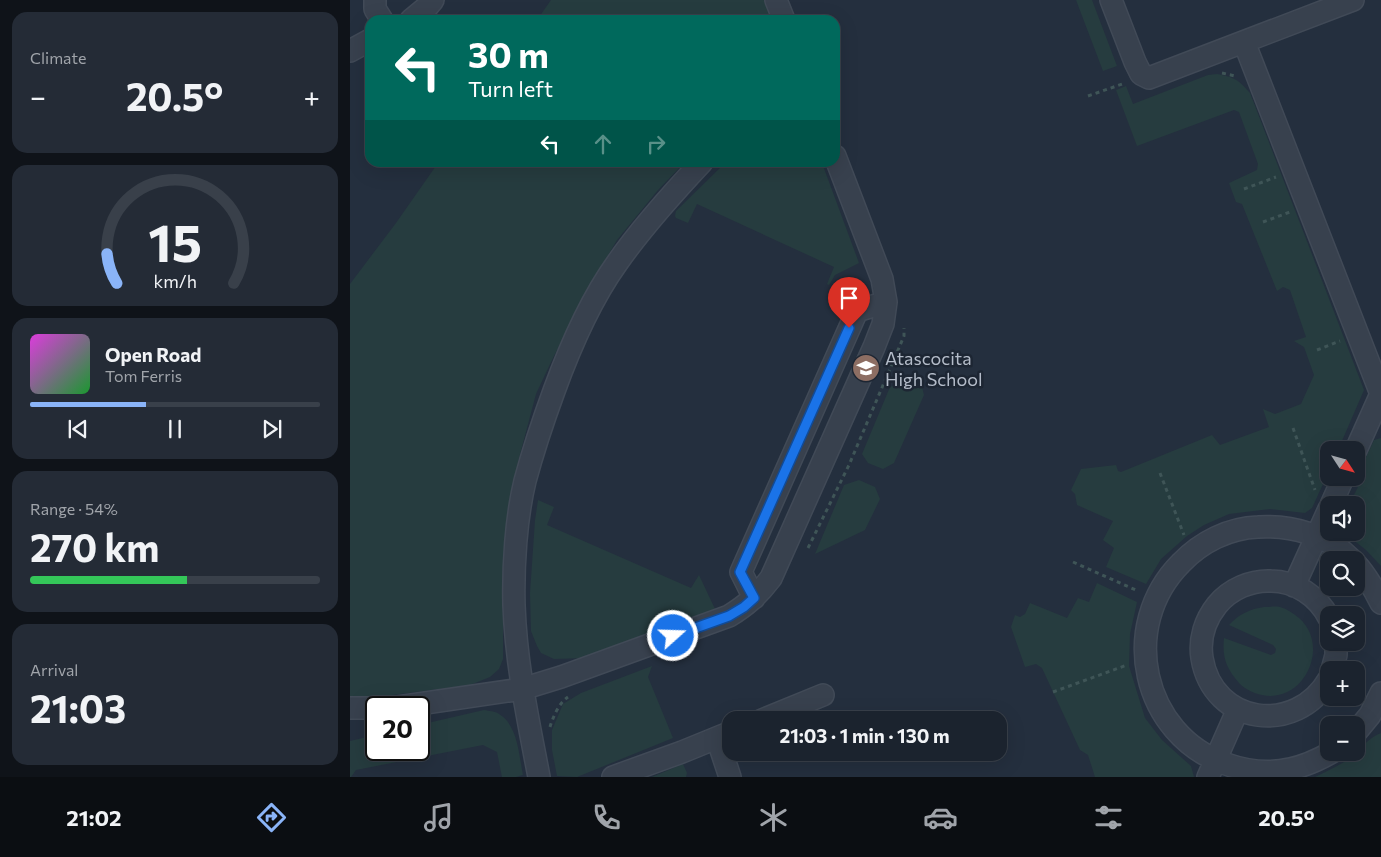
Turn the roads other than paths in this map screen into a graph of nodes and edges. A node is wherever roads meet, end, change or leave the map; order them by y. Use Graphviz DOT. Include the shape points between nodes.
graph roads {
  1 [pos="375,0"];
  2 [pos="433,0"];
  3 [pos="776,0"];
  4 [pos="1111,0"];
  5 [pos="1352,0"];
  6 [pos="379,15"];
  7 [pos="417,15"];
  8 [pos="782,15"];
  9 [pos="1244,42"];
  10 [pos="365,43"];
  11 [pos="350,51"];
  12 [pos="697,167"];
  13 [pos="839,167"];
  14 [pos="886,302"];
  15 [pos="1377,413"];
  16 [pos="1361,441"];
  17 [pos="1335,486"];
  18 [pos="1325,496"];
  19 [pos="1320,528"];
  20 [pos="1316,536"];
  21 [pos="1341,551"];
  22 [pos="1365,576"];
  23 [pos="1294,586"];
  24 [pos="754,598"];
  25 [pos="1381,603"];
  26 [pos="1321,606"];
  27 [pos="522,689"];
  28 [pos="1320,691"];
  29 [pos="1381,693"];
  30 [pos="823,695"];
  31 [pos="430,702"];
  32 [pos="350,708"];
  33 [pos="365,708"];
  34 [pos="1238,709"];
  35 [pos="784,711"];
  36 [pos="1376,718"];
  37 [pos="1365,726"];
  38 [pos="722,736"];
  39 [pos="1320,759"];
  40 [pos="728,761"];
  41 [pos="1212,769"];
  42 [pos="539,777"];
  43 [pos="613,777"];
  44 [pos="730,777"];
  1 -- 6 [label="lane"];
  2 -- 7 [label="lane"];
  3 -- 8 [label="lane"];
  4 -- 9 [label="lane" via="1135,62 1141,74 1149,78"];
  5 -- 9 [label="lane"];
  9 -- 15 [label="lane" via="1381,394"];
  10 -- 11 [label="lane"];
  12 -- 27 [label="lane" via="635,238 600,290 573,342 542,423 522,500 515,566 515,613"];
  13 -- 14 [label="lane" via="882,279"];
  14 -- 24 [label="lane" via="883,324 874,347 770,578"];
  14 -- 24 [label="lane" via="856,311 740,572"];
  15 -- 16 [label="lane"];
  17 -- 18 [label="lane"];
  19 -- 20 [label="lane"];
  20 -- 21 [label="lane"];
  20 -- 23 [label="lane"];
  20 -- 41 [label="lane" via="1273,526 1250,527 1228,533 1189,554 1160,589 1151,609 1145,654 1154,697 1165,717"];
  22 -- 25 [label="lane"];
  23 -- 26 [label="lane" via="1313,597"];
  23 -- 34 [label="lane" via="1272,581 1249,584 1220,602 1207,621 1201,643 1205,671 1212,687 1228,704"];
  24 -- 27 [label="lane" via="729,616"];
  27 -- 31 [label="lane"];
  27 -- 42 [label="lane"];
  28 -- 34 [label="lane" via="1310,702 1281,715 1259,716"];
  29 -- 36 [label="lane"];
  30 -- 35 [label="lane"];
  32 -- 33 [label="lane"];
  34 -- 41 [label="lane"];
  36 -- 37 [label="lane"];
  38 -- 43 [label="lane"];
  39 -- 41 [label="lane" via="1289,770"];
  40 -- 44 [label="lane"];
}
